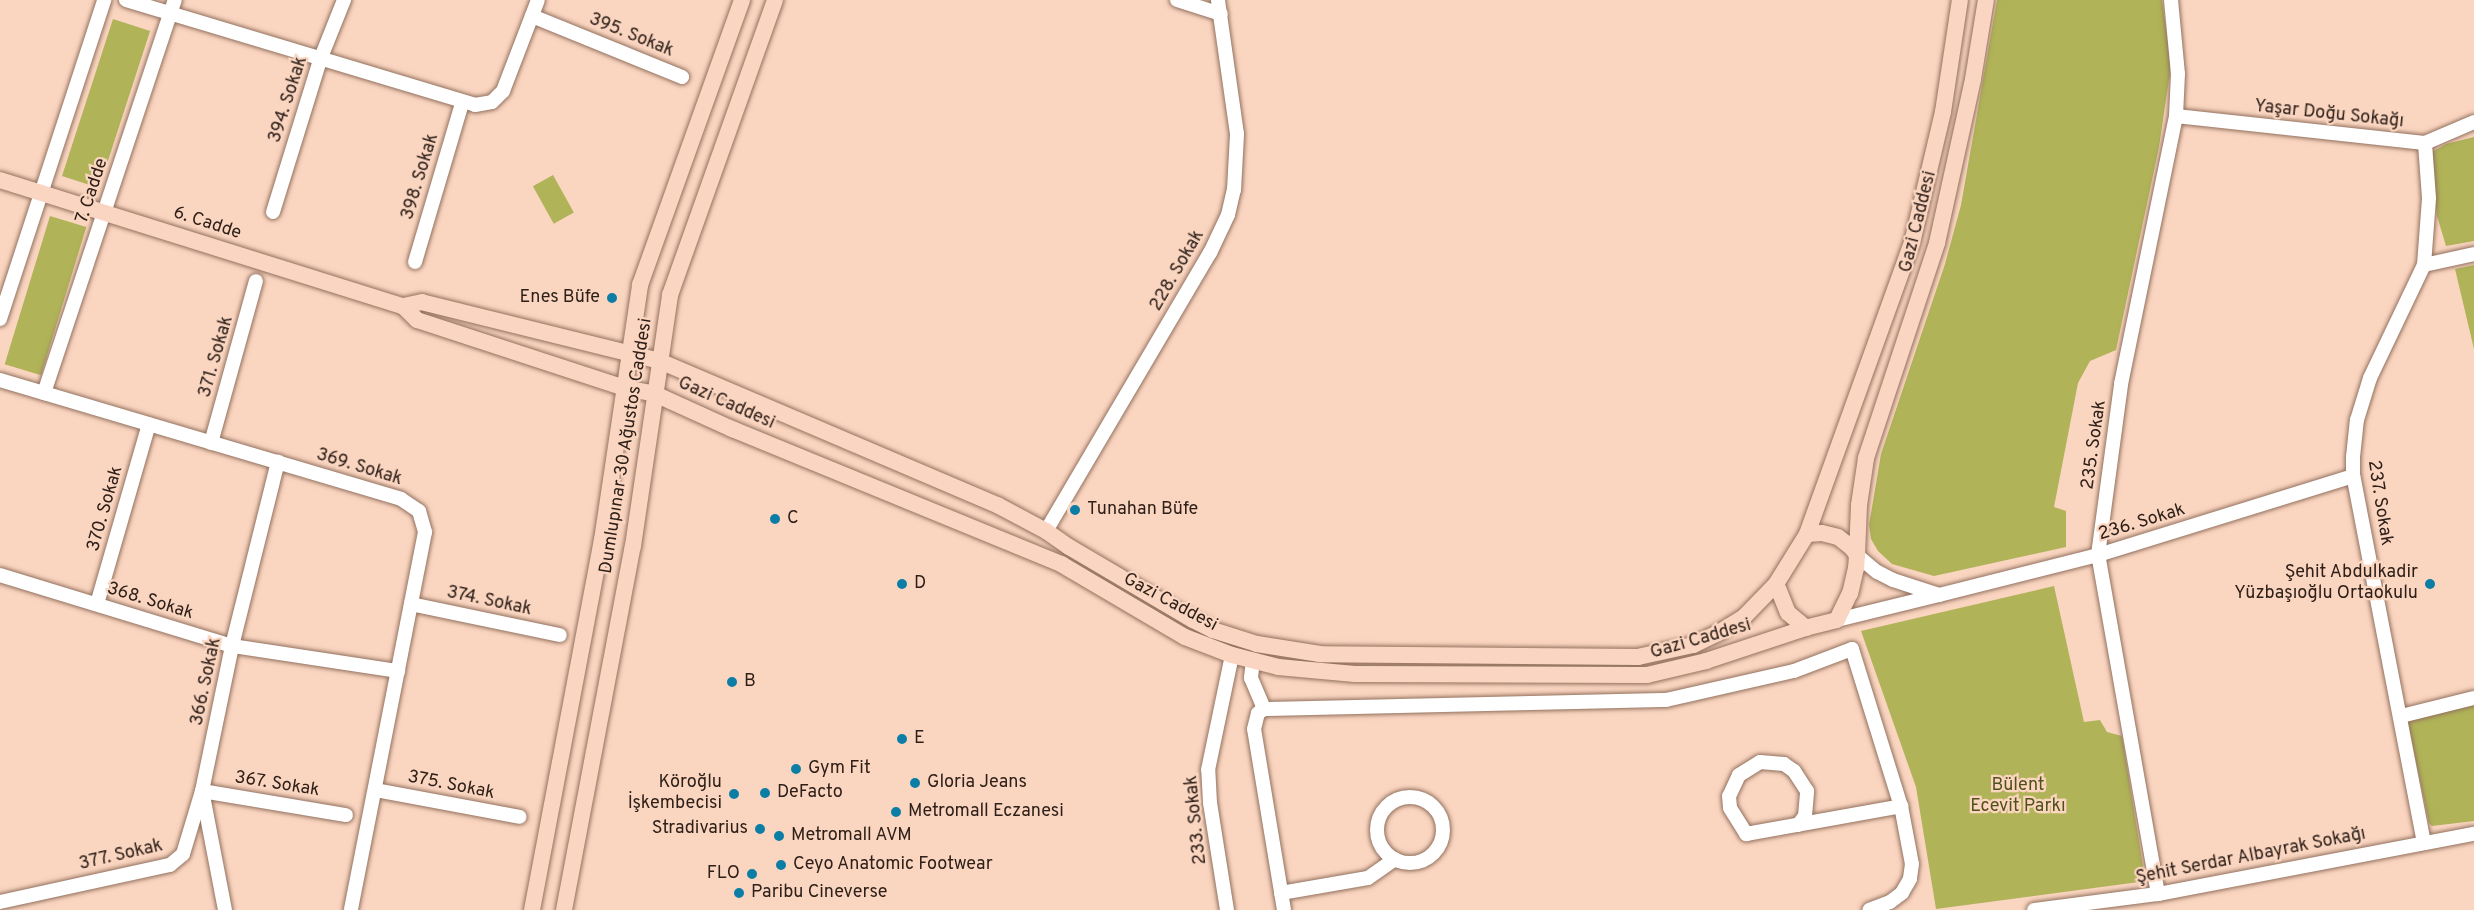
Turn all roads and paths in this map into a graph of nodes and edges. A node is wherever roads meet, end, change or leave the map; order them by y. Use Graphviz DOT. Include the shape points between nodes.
graph roads {
  1 [pos="104,0"];
  2 [pos="126,0"];
  3 [pos="344,0"];
  4 [pos="538,0"];
  5 [pos="742,0"];
  6 [pos="775,0"];
  7 [pos="1177,0"];
  8 [pos="1960,0"];
  9 [pos="1986,0"];
  10 [pos="2171,0"];
  11 [pos="172,7"];
  12 [pos="1220,7"];
  13 [pos="532,16"];
  14 [pos="320,60"];
  15 [pos="682,77"];
  16 [pos="462,103"];
  17 [pos="2176,116"];
  18 [pos="2474,122"];
  19 [pos="2425,143"];
  20 [pos="0,180"];
  21 [pos="42,192"];
  22 [pos="105,212"];
  23 [pos="273,212"];
  24 [pos="2474,254"];
  25 [pos="415,262"];
  26 [pos="2424,265"];
  27 [pos="256,281"];
  28 [pos="403,306"];
  29 [pos="0,319"];
  30 [pos="630,355"];
  31 [pos="660,361"];
  32 [pos="0,380"];
  33 [pos="625,388"];
  34 [pos="44,393"];
  35 [pos="655,394"];
  36 [pos="150,424"];
  37 [pos="212,443"];
  38 [pos="278,462"];
  39 [pos="2354,476"];
  40 [pos="996,505"];
  41 [pos="985,531"];
  42 [pos="1046,531"];
  43 [pos="1807,534"];
  44 [pos="1857,555"];
  45 [pos="2098,555"];
  46 [pos="0,575"];
  47 [pos="1776,584"];
  48 [pos="1939,595"];
  49 [pos="97,604"];
  50 [pos="411,604"];
  51 [pos="1837,620"];
  52 [pos="1806,628"];
  53 [pos="560,635"];
  54 [pos="1257,644"];
  55 [pos="232,645"];
  56 [pos="1232,655"];
  57 [pos="1253,661"];
  58 [pos="398,671"];
  59 [pos="2474,698"];
  60 [pos="1264,709"];
  61 [pos="2401,716"];
  62 [pos="375,790"];
  63 [pos="202,791"];
  64 [pos="1901,806"];
  65 [pos="346,815"];
  66 [pos="520,817"];
  67 [pos="1798,825"];
  68 [pos="2474,834"];
  69 [pos="2424,843"];
  70 [pos="1395,859"];
  71 [pos="1281,893"];
  72 [pos="2158,894"];
  73 [pos="0,902"];
  74 [pos="225,910"];
  75 [pos="351,910"];
  76 [pos="532,910"];
  77 [pos="564,910"];
  78 [pos="1227,910"];
  79 [pos="1284,910"];
  80 [pos="1869,910"];
  81 [pos="2034,910"];
  1 -- 21 [label="street"];
  2 -- 11 [label="street"];
  3 -- 14 [label="street, 394. Sokak"];
  4 -- 13 [label="street"];
  5 -- 30 [label="main road, Dumlupınar 30 Ağustos Caddesi" via="640,285"];
  6 -- 31 [label="main road, Dumlupınar 30 Ağustos Caddesi" via="670,295"];
  7 -- 12 [label="street"];
  8 -- 43 [label="main road, Gazi Caddesi" via="1943,112 1912,243"];
  9 -- 44 [label="main road, Gazi Caddesi" via="1937,243 1866,458"];
  10 -- 17 [label="street, 235. Sokak" via="2178,74"];
  11 -- 14 [label="street"];
  11 -- 22 [label="street, 7. Cadde"];
  12 -- 42 [label="street, 228. Sokak" via="1237,134 1234,190 1228,214 1210,253"];
  13 -- 15 [label="street, 395. Sokak"];
  13 -- 16 [label="street" via="498,98 485,104"];
  14 -- 16 [label="street"];
  14 -- 23 [label="street, 394. Sokak"];
  16 -- 25 [label="street, 398. Sokak"];
  17 -- 19 [label="street, Yaşar Doğu Sokağı"];
  17 -- 45 [label="street, 235. Sokak" via="2121,384"];
  18 -- 19 [label="street, Yaşar Doğu Sokağı"];
  19 -- 26 [label="street, 237. Sokak" via="2429,198"];
  20 -- 21 [label="main road, 6. Cadde"];
  21 -- 22 [label="main road, 6. Cadde"];
  21 -- 29 [label="street"];
  22 -- 28 [label="main road, 6. Cadde"];
  22 -- 34 [label="street, 7. Cadde"];
  24 -- 26 [label="street"];
  26 -- 39 [label="street, 237. Sokak" via="2362,402 2354,439"];
  27 -- 37 [label="street, 371. Sokak"];
  28 -- 30 [label="main road, 6. Cadde" via="422,302"];
  28 -- 33 [label="main road, 6. Cadde" via="417,320"];
  30 -- 31 [label="main road, 6. Cadde"];
  30 -- 33 [label="main road, Dumlupınar 30 Ağustos Caddesi"];
  31 -- 35 [label="main road, Dumlupınar 30 Ağustos Caddesi"];
  31 -- 40 [label="main road, Gazi Caddesi"];
  32 -- 34 [label="street, 369. Sokak"];
  33 -- 35 [label="main road, 6. Cadde"];
  33 -- 76 [label="main road, Dumlupınar 30 Ağustos Caddesi" via="602,540"];
  34 -- 36 [label="street, 369. Sokak"];
  35 -- 41 [label="main road, Gazi Caddesi"];
  35 -- 77 [label="main road, Dumlupınar 30 Ağustos Caddesi" via="633,546"];
  36 -- 37 [label="street, 369. Sokak"];
  36 -- 49 [label="street, 370. Sokak"];
  37 -- 38 [label="street, 369. Sokak"];
  38 -- 50 [label="street, 369. Sokak" via="401,499 419,512 425,532"];
  38 -- 55 [label="street, 366. Sokak"];
  39 -- 45 [label="street, 236. Sokak"];
  39 -- 61 [label="street, 237. Sokak"];
  40 -- 41 [label="main road"];
  40 -- 42 [label="main road, Gazi Caddesi"];
  41 -- 56 [label="main road, Gazi Caddesi" via="1061,564 1185,637"];
  42 -- 54 [label="main road, Gazi Caddesi" via="1193,620"];
  43 -- 44 [label="main road" via="1838,537"];
  43 -- 47 [label="main road"];
  44 -- 48 [label="street" via="1893,580"];
  44 -- 51 [label="main road" via="1850,593"];
  45 -- 48 [label="street, 236. Sokak"];
  45 -- 72 [label="street, 235. Sokak"];
  46 -- 49 [label="street, 368. Sokak"];
  47 -- 52 [label="main road" via="1788,613"];
  47 -- 54 [label="main road, Gazi Caddesi" via="1744,617 1722,631 1694,645 1638,657 1320,654"];
  48 -- 51 [label="street, 236. Sokak"];
  49 -- 55 [label="street, 368. Sokak"];
  50 -- 53 [label="street, 374. Sokak"];
  50 -- 58 [label="street, 369. Sokak"];
  51 -- 52 [label="main road"];
  52 -- 57 [label="main road, Gazi Caddesi" via="1665,672 1628,676 1330,673"];
  54 -- 57 [label="main road"];
  55 -- 58 [label="street, 368. Sokak"];
  55 -- 63 [label="street, 366. Sokak"];
  56 -- 57 [label="main road, Gazi Caddesi"];
  56 -- 78 [label="street, 233. Sokak" via="1208,770"];
  57 -- 60 [label="street" via="1251,678"];
  58 -- 62 [label="street, 369. Sokak"];
  59 -- 61 [label="street"];
  60 -- 64 [label="street" via="1666,700 1794,671 1852,649"];
  60 -- 71 [label="street" via="1258,713 1254,729"];
  61 -- 69 [label="street, 237. Sokak"];
  62 -- 66 [label="street, 375. Sokak"];
  62 -- 75 [label="street, 369. Sokak"];
  63 -- 65 [label="street, 367. Sokak"];
  63 -- 73 [label="street, 377. Sokak" via="183,854 170,865"];
  63 -- 74 [label="street, 366. Sokak"];
  64 -- 67 [label="street"];
  64 -- 80 [label="street" via="1912,864 1910,879 1890,902"];
  67 -- 67 [label="street" via="1746,834 1730,808 1729,796 1739,775 1748,767 1772,761 1794,771 1804,786 1808,804"];
  68 -- 69 [label="street, Şehit Serdar Albayrak Sokağı"];
  69 -- 72 [label="street, Şehit Serdar Albayrak Sokağı"];
  70 -- 70 [label="street" via="1417,862 1436,850 1441,840 1441,818 1427,801 1406,797 1387,806 1381,814 1377,824 1380,844"];
  70 -- 71 [label="street" via="1368,878"];
  71 -- 79 [label="street"];
  72 -- 81 [label="street, Şehit Serdar Albayrak Sokağı"];
}
